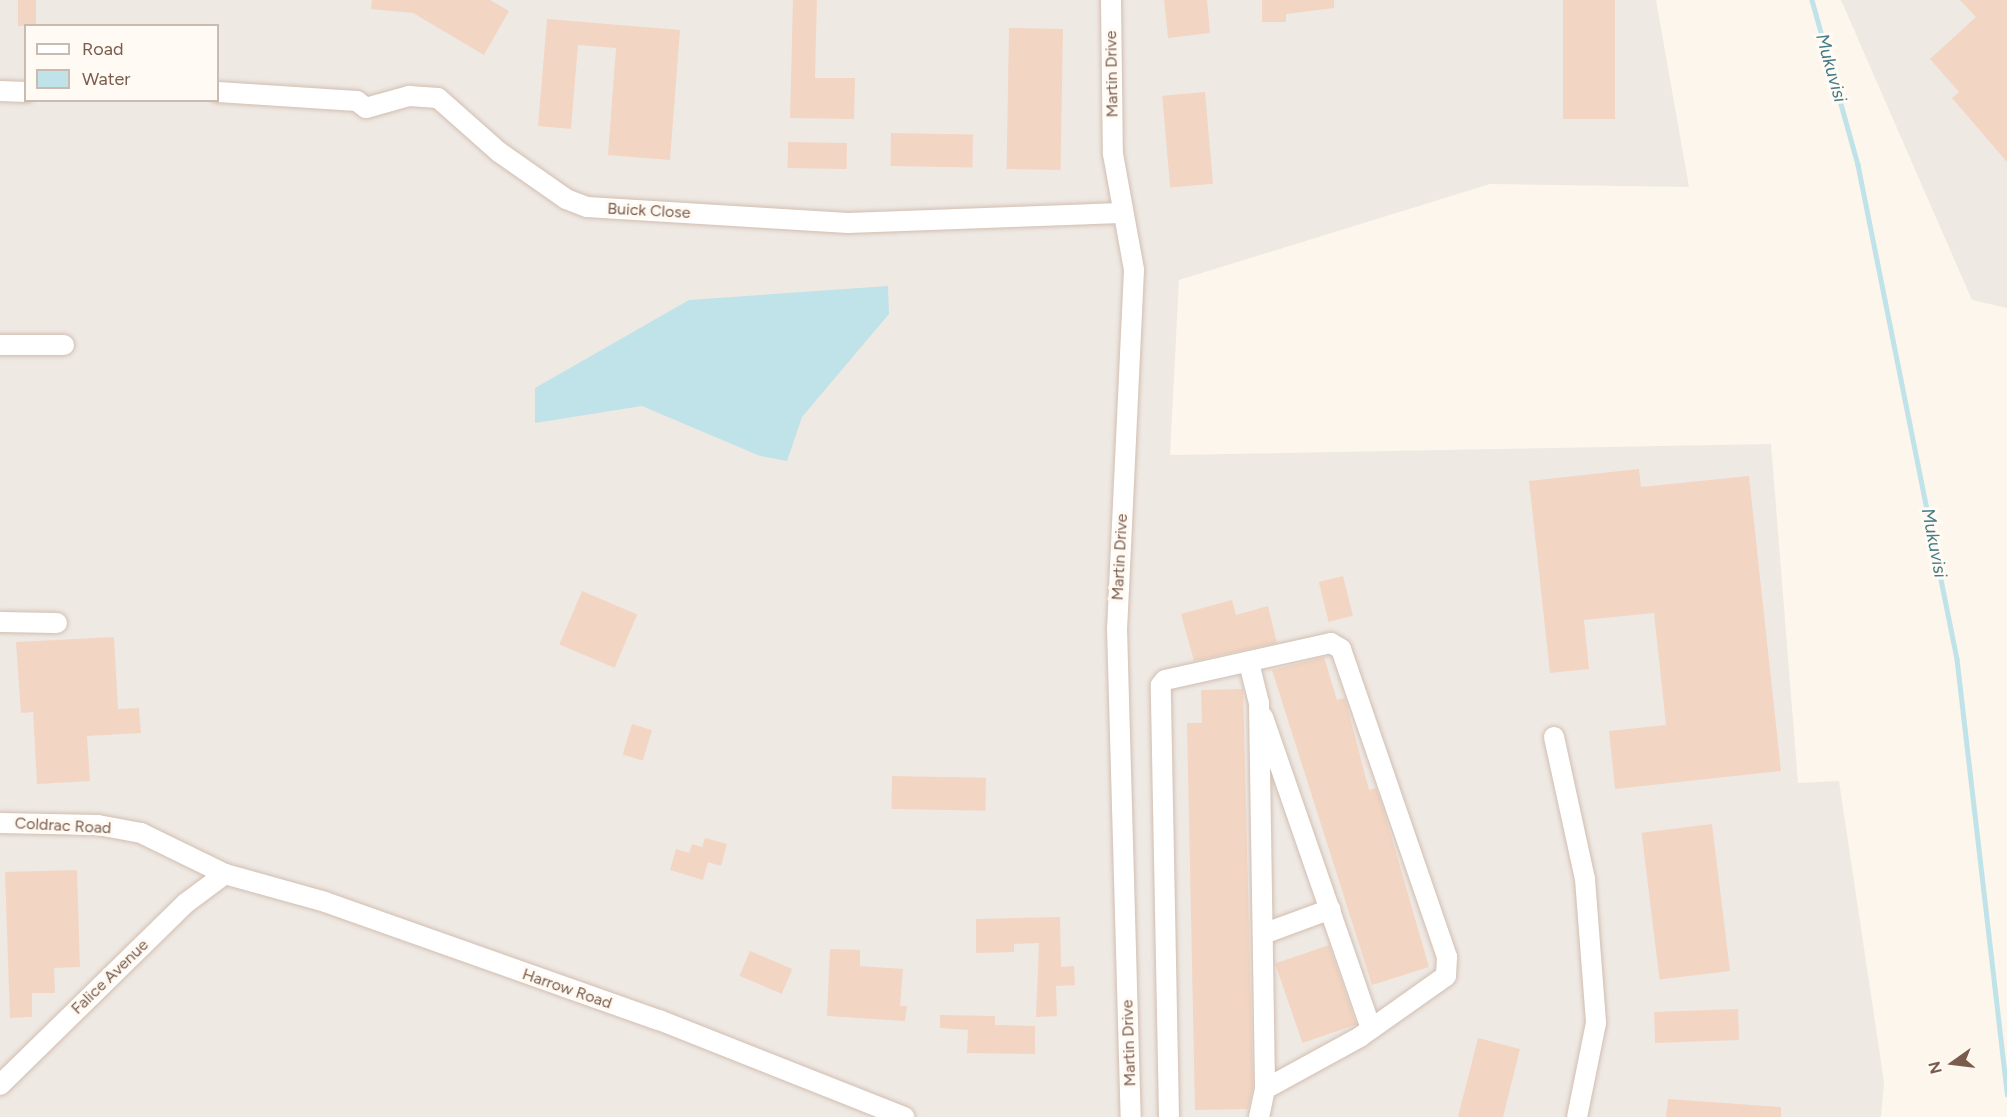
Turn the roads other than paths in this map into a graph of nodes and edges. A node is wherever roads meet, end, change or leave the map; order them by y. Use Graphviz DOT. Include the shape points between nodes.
graph roads {
  1 [pos="1111,0"];
  2 [pos="0,91"];
  3 [pos="24,92"];
  4 [pos="219,92"];
  5 [pos="1122,213"];
  6 [pos="0,345"];
  7 [pos="64,345"];
  8 [pos="0,622"];
  9 [pos="57,623"];
  10 [pos="1250,663"];
  11 [pos="1259,703"];
  12 [pos="1554,737"];
  13 [pos="0,823"];
  14 [pos="225,874"];
  15 [pos="1331,909"];
  16 [pos="1263,934"];
  17 [pos="1371,1029"];
  18 [pos="0,1085"];
  19 [pos="1265,1089"];
  20 [pos="866,1110"];
  21 [pos="904,1117"];
  22 [pos="1131,1117"];
  23 [pos="1169,1117"];
  24 [pos="1259,1117"];
  25 [pos="1577,1117"];
  1 -- 5 [label="street, Martin Drive" via="1113,154"];
  2 -- 3 [label="street"];
  4 -- 5 [label="street, Buick Close" via="357,100 366,108 409,96 438,98 499,152 566,199 587,207 848,223"];
  5 -- 22 [label="street, Martin Drive" via="1134,270 1117,628"];
  6 -- 7 [label="street"];
  8 -- 9 [label="street"];
  10 -- 11 [label="street"];
  10 -- 17 [label="street" via="1308,645 1331,643 1341,649 1446,957 1446,976"];
  10 -- 23 [label="street" via="1165,680 1161,685"];
  11 -- 15 [label="street"];
  11 -- 16 [label="street"];
  12 -- 25 [label="street" via="1585,879 1595,1011 1594,1048"];
  13 -- 14 [label="street, Coldrac Road" via="98,825 141,833"];
  14 -- 18 [label="street, Falice Avenue" via="186,903"];
  14 -- 20 [label="street, Harrow Road" via="325,902 659,1020"];
  15 -- 16 [label="street"];
  15 -- 17 [label="street"];
  16 -- 19 [label="street"];
  17 -- 19 [label="street"];
  19 -- 24 [label="street"];
  20 -- 21 [label="street, Harrow Road"];
}
